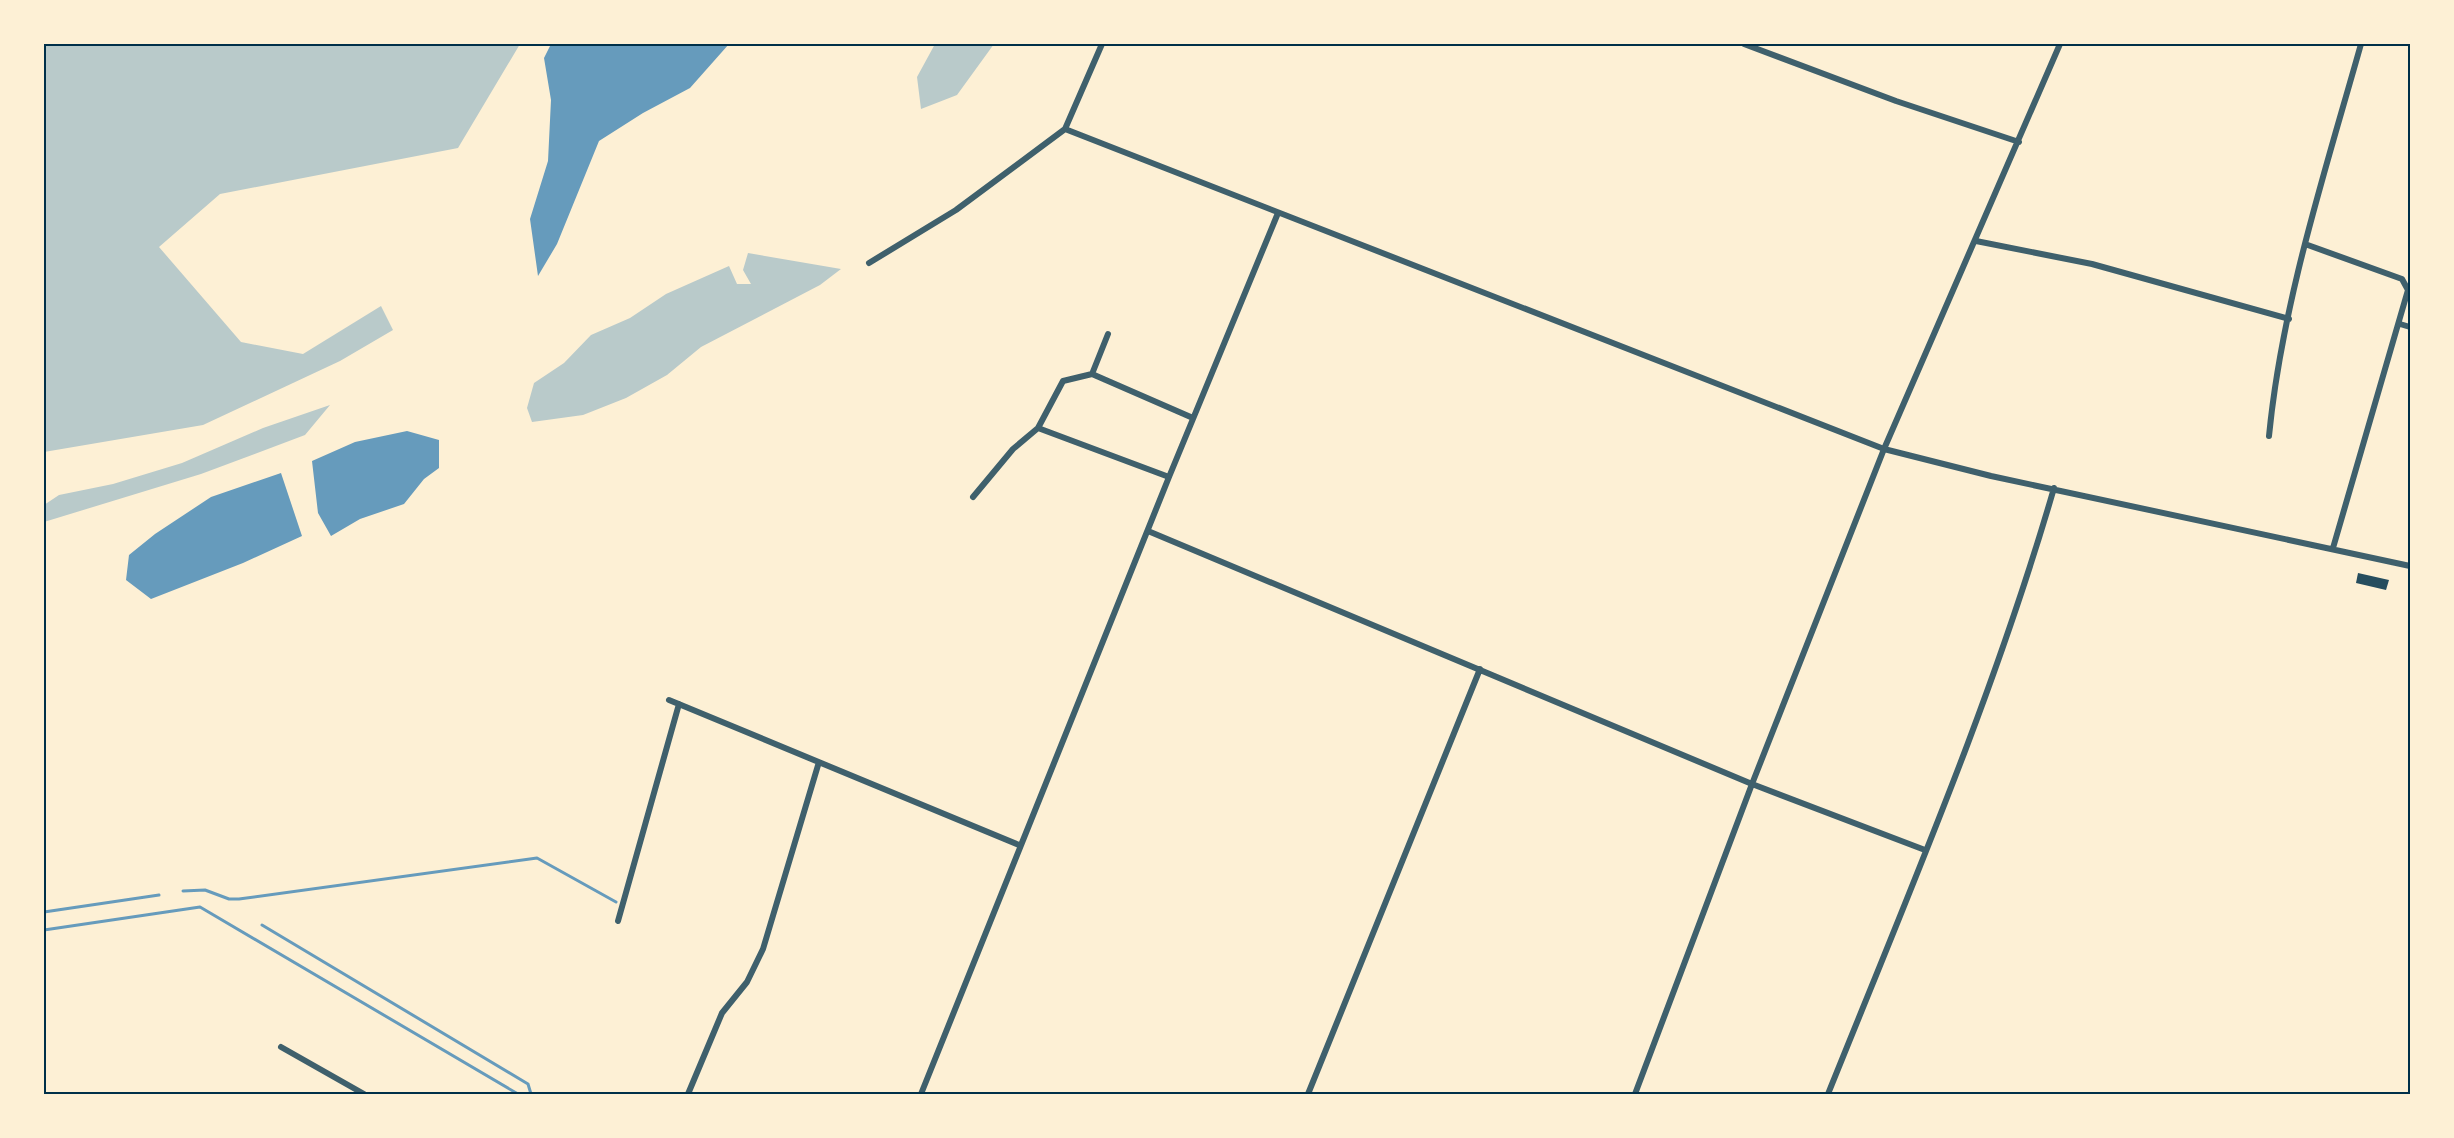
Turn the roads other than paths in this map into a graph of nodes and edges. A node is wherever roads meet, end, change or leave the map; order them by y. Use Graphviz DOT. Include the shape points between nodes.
graph roads {
  1 [pos="1102,44"];
  2 [pos="1744,44"];
  3 [pos="2060,44"];
  4 [pos="2361,44"];
  5 [pos="1065,129"];
  6 [pos="2019,142"];
  7 [pos="1278,213"];
  8 [pos="1976,242"];
  9 [pos="2305,244"];
  10 [pos="869,263"];
  11 [pos="2289,319"];
  12 [pos="2400,324"];
  13 [pos="2410,327"];
  14 [pos="1108,334"];
  15 [pos="1092,374"];
  16 [pos="1193,418"];
  17 [pos="1038,428"];
  18 [pos="2269,436"];
  19 [pos="1884,448"];
  20 [pos="1169,477"];
  21 [pos="2054,488"];
  22 [pos="973,497"];
  23 [pos="1148,531"];
  24 [pos="2333,548"];
  25 [pos="2410,566"];
  26 [pos="1480,669"];
  27 [pos="669,700"];
  28 [pos="679,704"];
  29 [pos="819,762"];
  30 [pos="1752,784"];
  31 [pos="1019,845"];
  32 [pos="1925,850"];
  33 [pos="618,921"];
  34 [pos="281,1047"];
  35 [pos="364,1095"];
  36 [pos="688,1095"];
  37 [pos="921,1095"];
  38 [pos="1308,1095"];
  39 [pos="1635,1095"];
  40 [pos="1828,1095"];
  1 -- 5 [label="street"];
  2 -- 6 [label="street"];
  3 -- 6 [label="street"];
  4 -- 9 [label="street"];
  5 -- 7 [label="street"];
  5 -- 10 [label="street" via="956,210"];
  6 -- 8 [label="street"];
  7 -- 16 [label="street"];
  7 -- 19 [label="street"];
  8 -- 11 [label="street" via="2092,264"];
  8 -- 19 [label="street"];
  9 -- 11 [label="street"];
  9 -- 12 [label="street" via="2402,279 2408,290"];
  11 -- 18 [label="street"];
  12 -- 13 [label="street"];
  12 -- 24 [label="street"];
  14 -- 15 [label="street"];
  15 -- 16 [label="street"];
  15 -- 17 [label="street" via="1063,381"];
  16 -- 20 [label="street"];
  17 -- 20 [label="street"];
  17 -- 22 [label="street" via="1013,449"];
  19 -- 21 [label="street"];
  19 -- 30 [label="street"];
  20 -- 23 [label="street"];
  21 -- 24 [label="street"];
  21 -- 32 [label="street" via="2027,582"];
  23 -- 26 [label="street"];
  23 -- 31 [label="street"];
  24 -- 25 [label="street"];
  26 -- 30 [label="street"];
  26 -- 38 [label="street"];
  27 -- 28 [label="street"];
  28 -- 29 [label="street"];
  28 -- 33 [label="street"];
  29 -- 31 [label="street"];
  29 -- 36 [label="street" via="763,949 747,982 722,1013"];
  30 -- 32 [label="street"];
  30 -- 39 [label="street"];
  31 -- 37 [label="street"];
  32 -- 40 [label="street"];
  34 -- 35 [label="street"];
}
